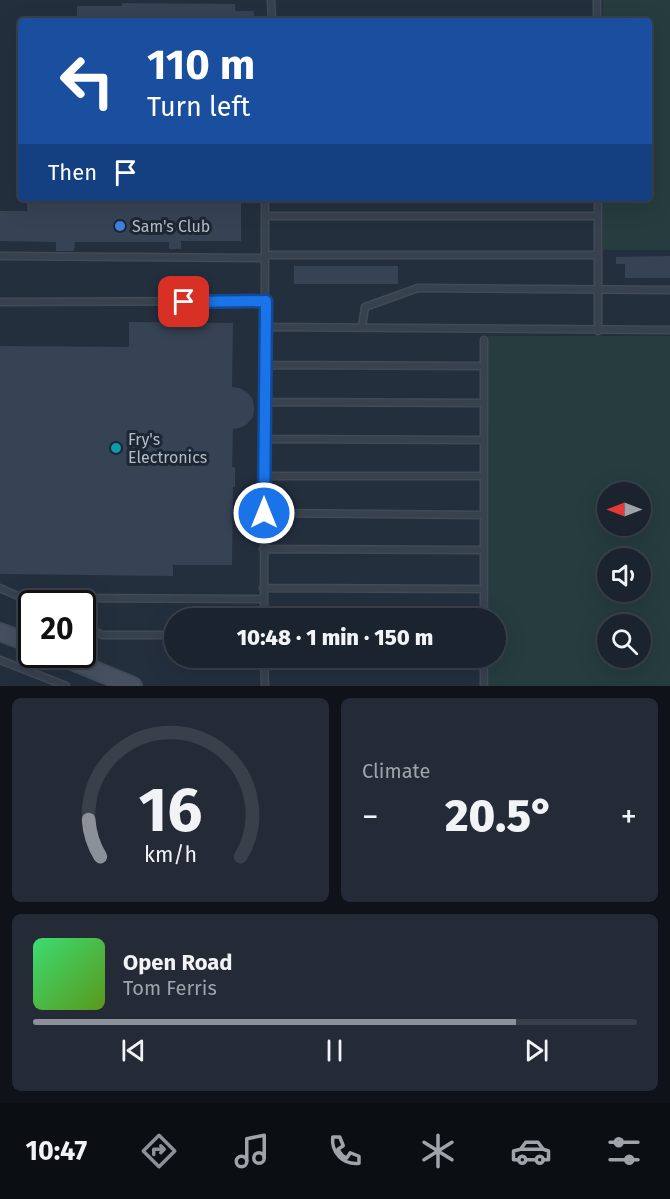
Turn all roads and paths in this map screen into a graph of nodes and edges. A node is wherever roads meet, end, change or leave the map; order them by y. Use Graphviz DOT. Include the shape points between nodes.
graph roads {
  1 [pos="271,0"];
  2 [pos="597,0"];
  3 [pos="272,18"];
  4 [pos="597,18"];
  5 [pos="265,201"];
  6 [pos="598,201"];
  7 [pos="265,216"];
  8 [pos="598,216"];
  9 [pos="598,255"];
  10 [pos="0,256"];
  11 [pos="265,257"];
  12 [pos="598,290"];
  13 [pos="670,290"];
  14 [pos="266,301"];
  15 [pos="0,302"];
  16 [pos="266,327"];
  17 [pos="362,327"];
  18 [pos="670,330"];
  19 [pos="598,331"];
  20 [pos="484,340"];
  21 [pos="266,365"];
  22 [pos="484,366"];
  23 [pos="265,402"];
  24 [pos="484,403"];
  25 [pos="265,439"];
  26 [pos="484,440"];
  27 [pos="264,476"];
  28 [pos="484,476"];
  29 [pos="264,513"];
  30 [pos="484,515"];
  31 [pos="264,549"];
  32 [pos="484,550"];
  33 [pos="0,588"];
  34 [pos="263,588"];
  35 [pos="484,589"];
  36 [pos="18,596"];
  37 [pos="96,598"];
  38 [pos="263,599"];
  39 [pos="263,608"];
  40 [pos="484,608"];
  41 [pos="0,632"];
  42 [pos="96,632"];
  43 [pos="164,635"];
  44 [pos="18,639"];
  45 [pos="0,660"];
  46 [pos="89,668"];
  47 [pos="264,668"];
  48 [pos="484,668"];
  49 [pos="66,686"];
  50 [pos="133,686"];
  51 [pos="264,686"];
  52 [pos="484,686"];
  1 -- 3 [label="lane"];
  2 -- 4 [label="lane"];
  5 -- 7 [label="lane"];
  6 -- 8 [label="lane"];
  7 -- 8 [label="lane"];
  7 -- 11 [label="lane"];
  8 -- 9 [label="lane"];
  9 -- 11 [label="lane"];
  9 -- 12 [label="lane"];
  10 -- 11 [label="lane"];
  11 -- 14 [label="lane"];
  12 -- 13 [label="lane"];
  12 -- 17 [label="lane" via="418,288 364,307"];
  12 -- 19 [label="lane"];
  14 -- 15 [label="lane"];
  14 -- 16 [label="lane"];
  16 -- 17 [label="lane"];
  16 -- 21 [label="lane"];
  17 -- 19 [label="lane"];
  18 -- 19 [label="lane"];
  20 -- 22 [label="lane"];
  21 -- 22 [label="lane"];
  21 -- 23 [label="lane"];
  22 -- 24 [label="lane"];
  23 -- 24 [label="lane"];
  23 -- 25 [label="lane"];
  24 -- 26 [label="lane"];
  25 -- 26 [label="lane"];
  25 -- 27 [label="lane"];
  26 -- 28 [label="lane"];
  27 -- 28 [label="lane"];
  27 -- 29 [label="lane"];
  28 -- 30 [label="lane"];
  29 -- 30 [label="lane"];
  29 -- 31 [label="lane"];
  30 -- 32 [label="lane"];
  31 -- 32 [label="lane"];
  31 -- 34 [label="lane"];
  32 -- 35 [label="lane"];
  33 -- 36 [label="lane"];
  34 -- 35 [label="lane"];
  34 -- 38 [label="lane"];
  35 -- 40 [label="lane"];
  37 -- 38 [label="lane"];
  38 -- 39 [label="lane"];
  41 -- 44 [label="street"];
  42 -- 43 [label="lane"];
  45 -- 49 [label="lane"];
  46 -- 50 [label="street"];
  47 -- 51 [label="lane"];
  48 -- 52 [label="lane"];
}
